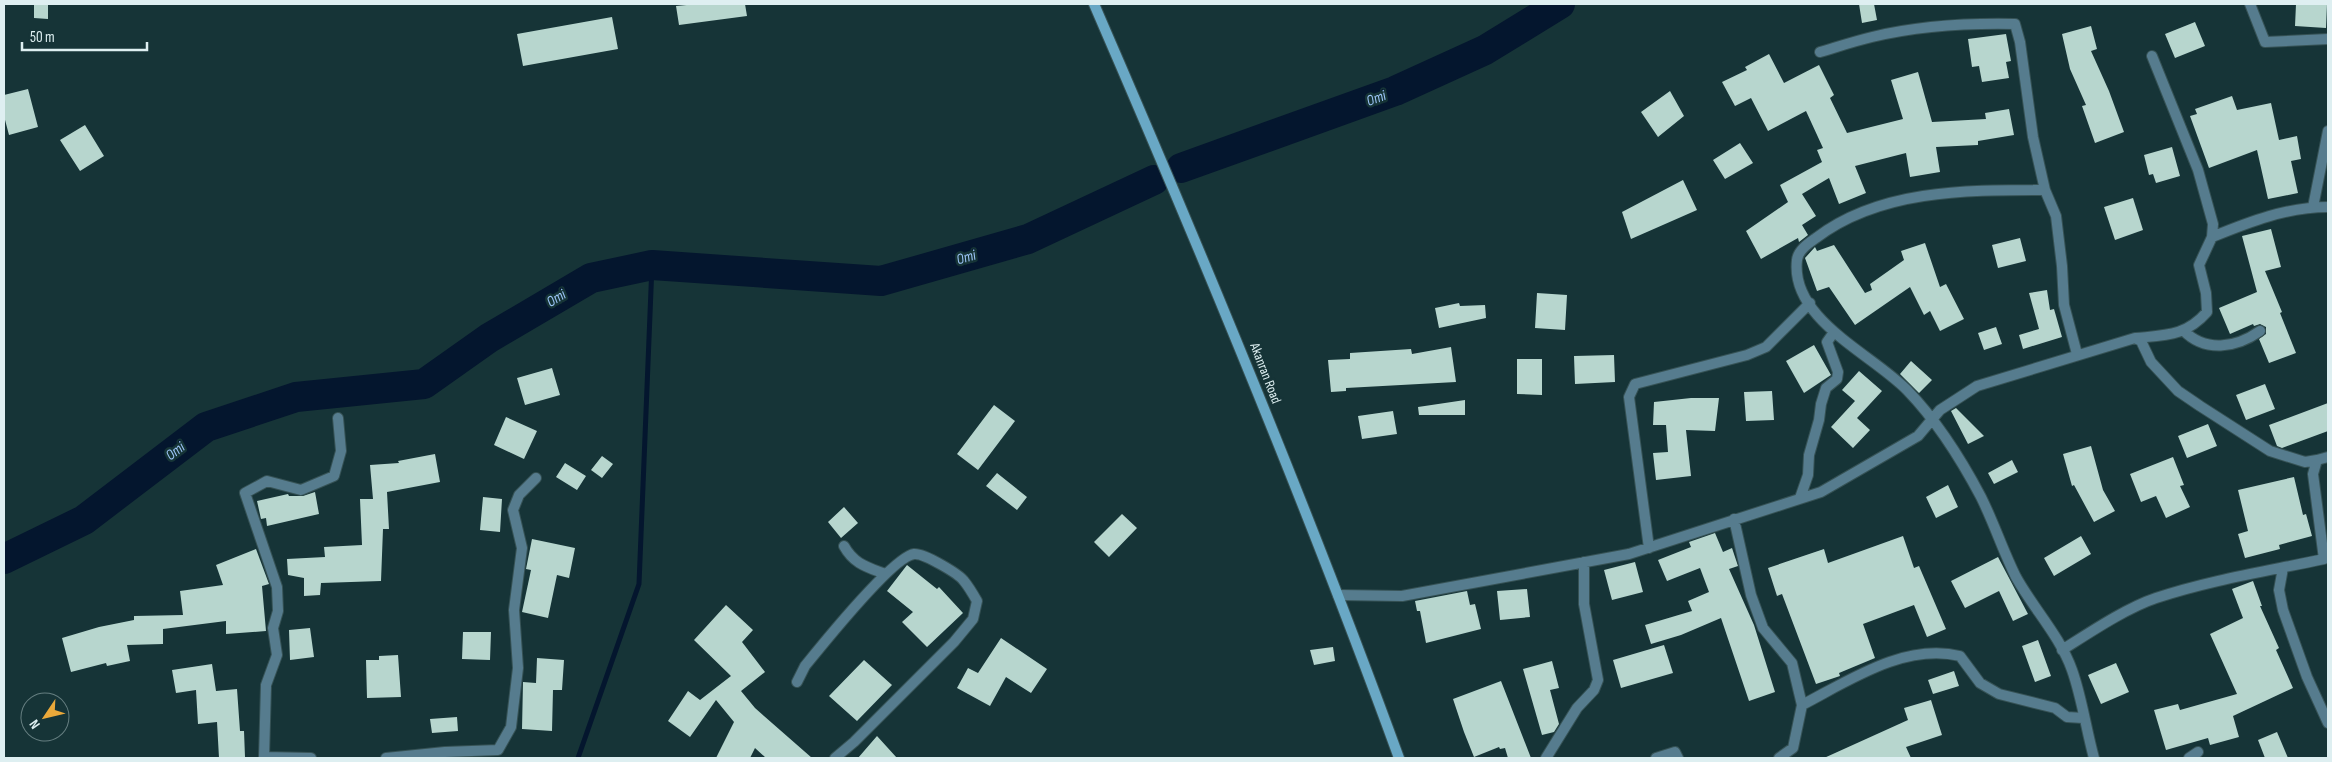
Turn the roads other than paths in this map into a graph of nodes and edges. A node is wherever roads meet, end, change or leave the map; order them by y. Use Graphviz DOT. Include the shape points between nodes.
graph roads {
  1 [pos="1094,4"];
  2 [pos="2250,4"];
  3 [pos="2328,39"];
  4 [pos="1820,52"];
  5 [pos="2152,56"];
  6 [pos="2328,131"];
  7 [pos="2045,190"];
  8 [pos="2313,207"];
  9 [pos="2328,207"];
  10 [pos="2212,237"];
  11 [pos="1810,303"];
  12 [pos="2183,330"];
  13 [pos="2260,331"];
  14 [pos="1834,332"];
  15 [pos="2135,338"];
  16 [pos="2077,354"];
  17 [pos="338,418"];
  18 [pos="1933,421"];
  19 [pos="2328,457"];
  20 [pos="2317,460"];
  21 [pos="536,478"];
  22 [pos="1800,498"];
  23 [pos="1734,519"];
  24 [pos="844,546"];
  25 [pos="1649,548"];
  26 [pos="2326,559"];
  27 [pos="1584,562"];
  28 [pos="2283,568"];
  29 [pos="886,574"];
  30 [pos="1338,595"];
  31 [pos="2062,650"];
  32 [pos="797,682"];
  33 [pos="1802,705"];
  34 [pos="2083,718"];
  35 [pos="2328,723"];
  36 [pos="2198,752"];
  37 [pos="264,758"];
  38 [pos="311,758"];
  39 [pos="386,758"];
  40 [pos="834,758"];
  41 [pos="1399,758"];
  42 [pos="1546,758"];
  43 [pos="1656,758"];
  44 [pos="1678,758"];
  45 [pos="1779,758"];
  46 [pos="2094,758"];
  47 [pos="2189,758"];
  1 -- 30 [label="main road, Akanran Road" via="1236,334"];
  2 -- 3 [label="street" via="2265,42"];
  4 -- 7 [label="street" via="1873,36 1929,28 2015,24"];
  5 -- 10 [label="street" via="2198,170 2213,224"];
  6 -- 8 [label="street"];
  7 -- 11 [label="street" via="1962,190 1881,204 1835,224 1806,245 1797,257 1797,281"];
  7 -- 16 [label="street" via="2056,216 2064,305"];
  8 -- 9 [label="street"];
  8 -- 10 [label="street" via="2249,222"];
  10 -- 12 [label="street" via="2200,265 2207,312 2195,326"];
  11 -- 14 [label="street" via="1812,310"];
  11 -- 25 [label="street" via="1766,348 1635,384 1629,397"];
  12 -- 13 [label="street" via="2203,345 2214,346 2245,340"];
  12 -- 15 [label="street"];
  14 -- 18 [label="street" via="1906,389"];
  14 -- 22 [label="street" via="1827,342 1838,372 1837,379 1826,388 1821,404 1809,455 1808,475"];
  15 -- 16 [label="street"];
  15 -- 20 [label="street" via="2141,341 2151,362 2172,384 2200,406 2270,451 2305,462"];
  16 -- 18 [label="street" via="1977,386 1940,410"];
  17 -- 37 [label="street" via="341,450 334,476 301,490 266,480 244,492 277,588 278,611 273,628 277,655 266,685"];
  18 -- 22 [label="street" via="1918,436 1821,492"];
  18 -- 31 [label="street" via="1981,497 2016,577"];
  19 -- 20 [label="street"];
  20 -- 26 [label="street" via="2313,474"];
  21 -- 39 [label="street" via="519,495 512,510 522,548 514,610 518,668 511,727 498,750"];
  22 -- 23 [label="street"];
  23 -- 25 [label="street"];
  23 -- 33 [label="street" via="1763,628 1792,663"];
  24 -- 29 [label="street" via="863,567"];
  25 -- 27 [label="street"];
  26 -- 28 [label="street"];
  27 -- 30 [label="street" via="1402,596"];
  27 -- 42 [label="street" via="1584,604 1598,680"];
  28 -- 31 [label="street" via="2154,599"];
  28 -- 35 [label="street" via="2279,590 2284,610 2307,677"];
  29 -- 32 [label="street" via="805,666"];
  29 -- 40 [label="street" via="914,554 926,556 963,580 977,601 973,619 867,729"];
  30 -- 41 [label="main road, Akanran Road"];
  31 -- 34 [label="street" via="2072,669"];
  33 -- 34 [label="street" via="1876,666 1906,657 1943,652 1960,656 1980,683 1998,694 2055,708 2067,718"];
  33 -- 45 [label="street" via="1792,748"];
  34 -- 46 [label="street"];
  36 -- 47 [label="street"];
  37 -- 38 [label="street"];
  43 -- 44 [label="street" via="1675,752"];
}
